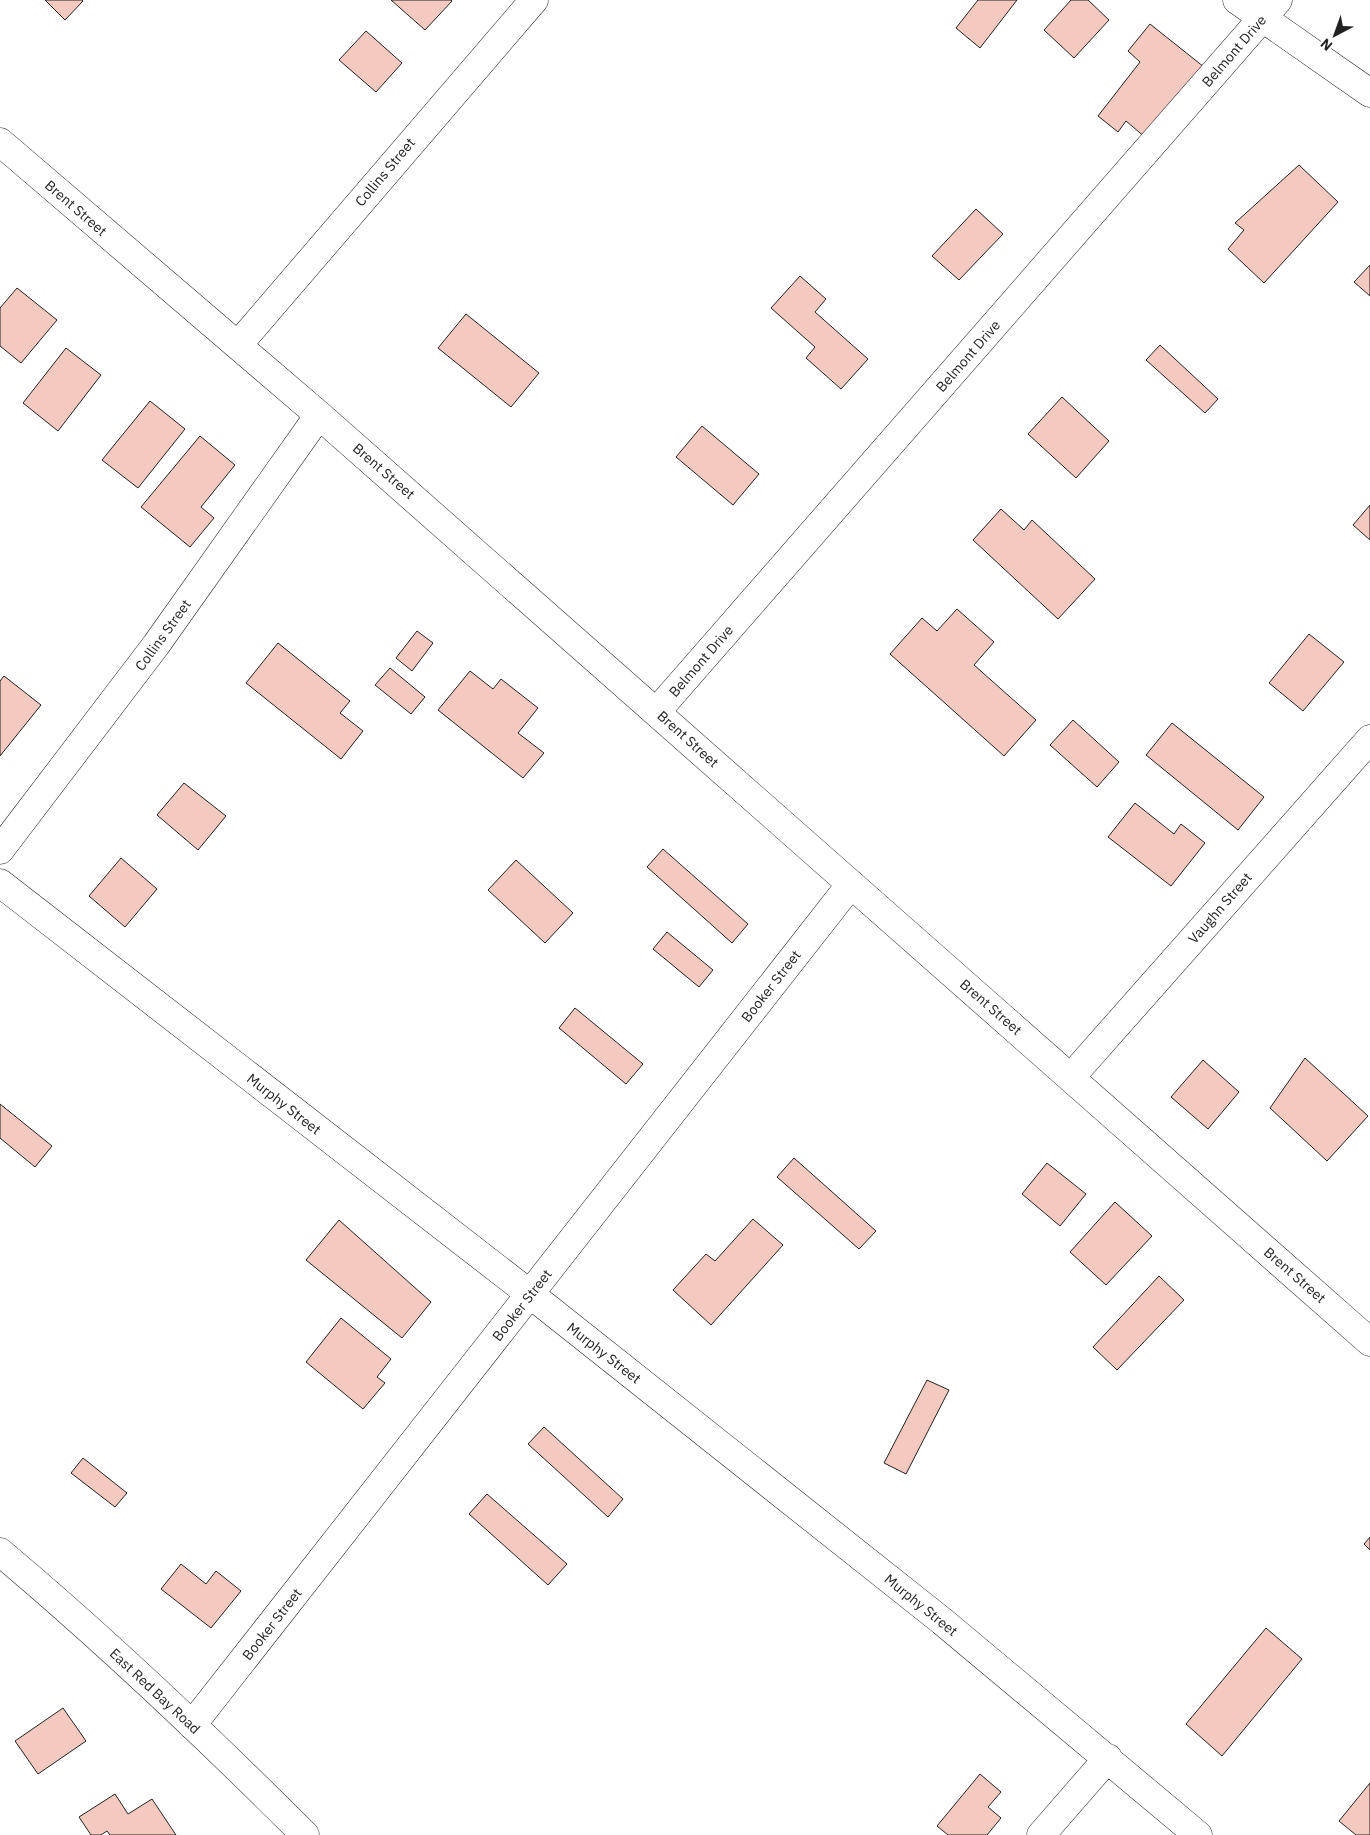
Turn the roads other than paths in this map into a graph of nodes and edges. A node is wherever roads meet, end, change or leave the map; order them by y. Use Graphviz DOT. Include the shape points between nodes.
graph roads {
  1 [pos="534,0"];
  2 [pos="1238,0"];
  3 [pos="1271,9"];
  4 [pos="1370,93"];
  5 [pos="0,142"];
  6 [pos="238,345"];
  7 [pos="319,415"];
  8 [pos="657,711"];
  9 [pos="1370,739"];
  10 [pos="0,850"];
  11 [pos="0,883"];
  12 [pos="851,884"];
  13 [pos="1071,1078"];
  14 [pos="530,1294"];
  15 [pos="1370,1342"];
  16 [pos="0,1552"];
  17 [pos="192,1726"];
  18 [pos="1108,1758"];
  19 [pos="295,1833"];
  20 [pos="1041,1835"];
  21 [pos="1198,1835"];
  1 -- 6 [label="street, Collins Street"];
  2 -- 3 [label="street"];
  3 -- 4 [label="street"];
  3 -- 8 [label="street, Belmont Drive"];
  5 -- 6 [label="street, Brent Street"];
  6 -- 7 [label="street, Brent Street"];
  7 -- 8 [label="street, Brent Street"];
  7 -- 10 [label="street, Collins Street" via="156,645"];
  8 -- 12 [label="street, Brent Street"];
  9 -- 13 [label="street, Vaughn Street"];
  11 -- 14 [label="street, Murphy Street"];
  12 -- 13 [label="street, Brent Street"];
  12 -- 14 [label="street, Booker Street"];
  13 -- 15 [label="street, Brent Street"];
  14 -- 17 [label="street, Booker Street"];
  14 -- 18 [label="street, Murphy Street" via="942,1621"];
  16 -- 17 [label="street, East Red Bay Road" via="150,1684"];
  17 -- 19 [label="street, East Red Bay Road"];
  18 -- 20 [label="street"];
  18 -- 21 [label="street, Murphy Street"];
}
